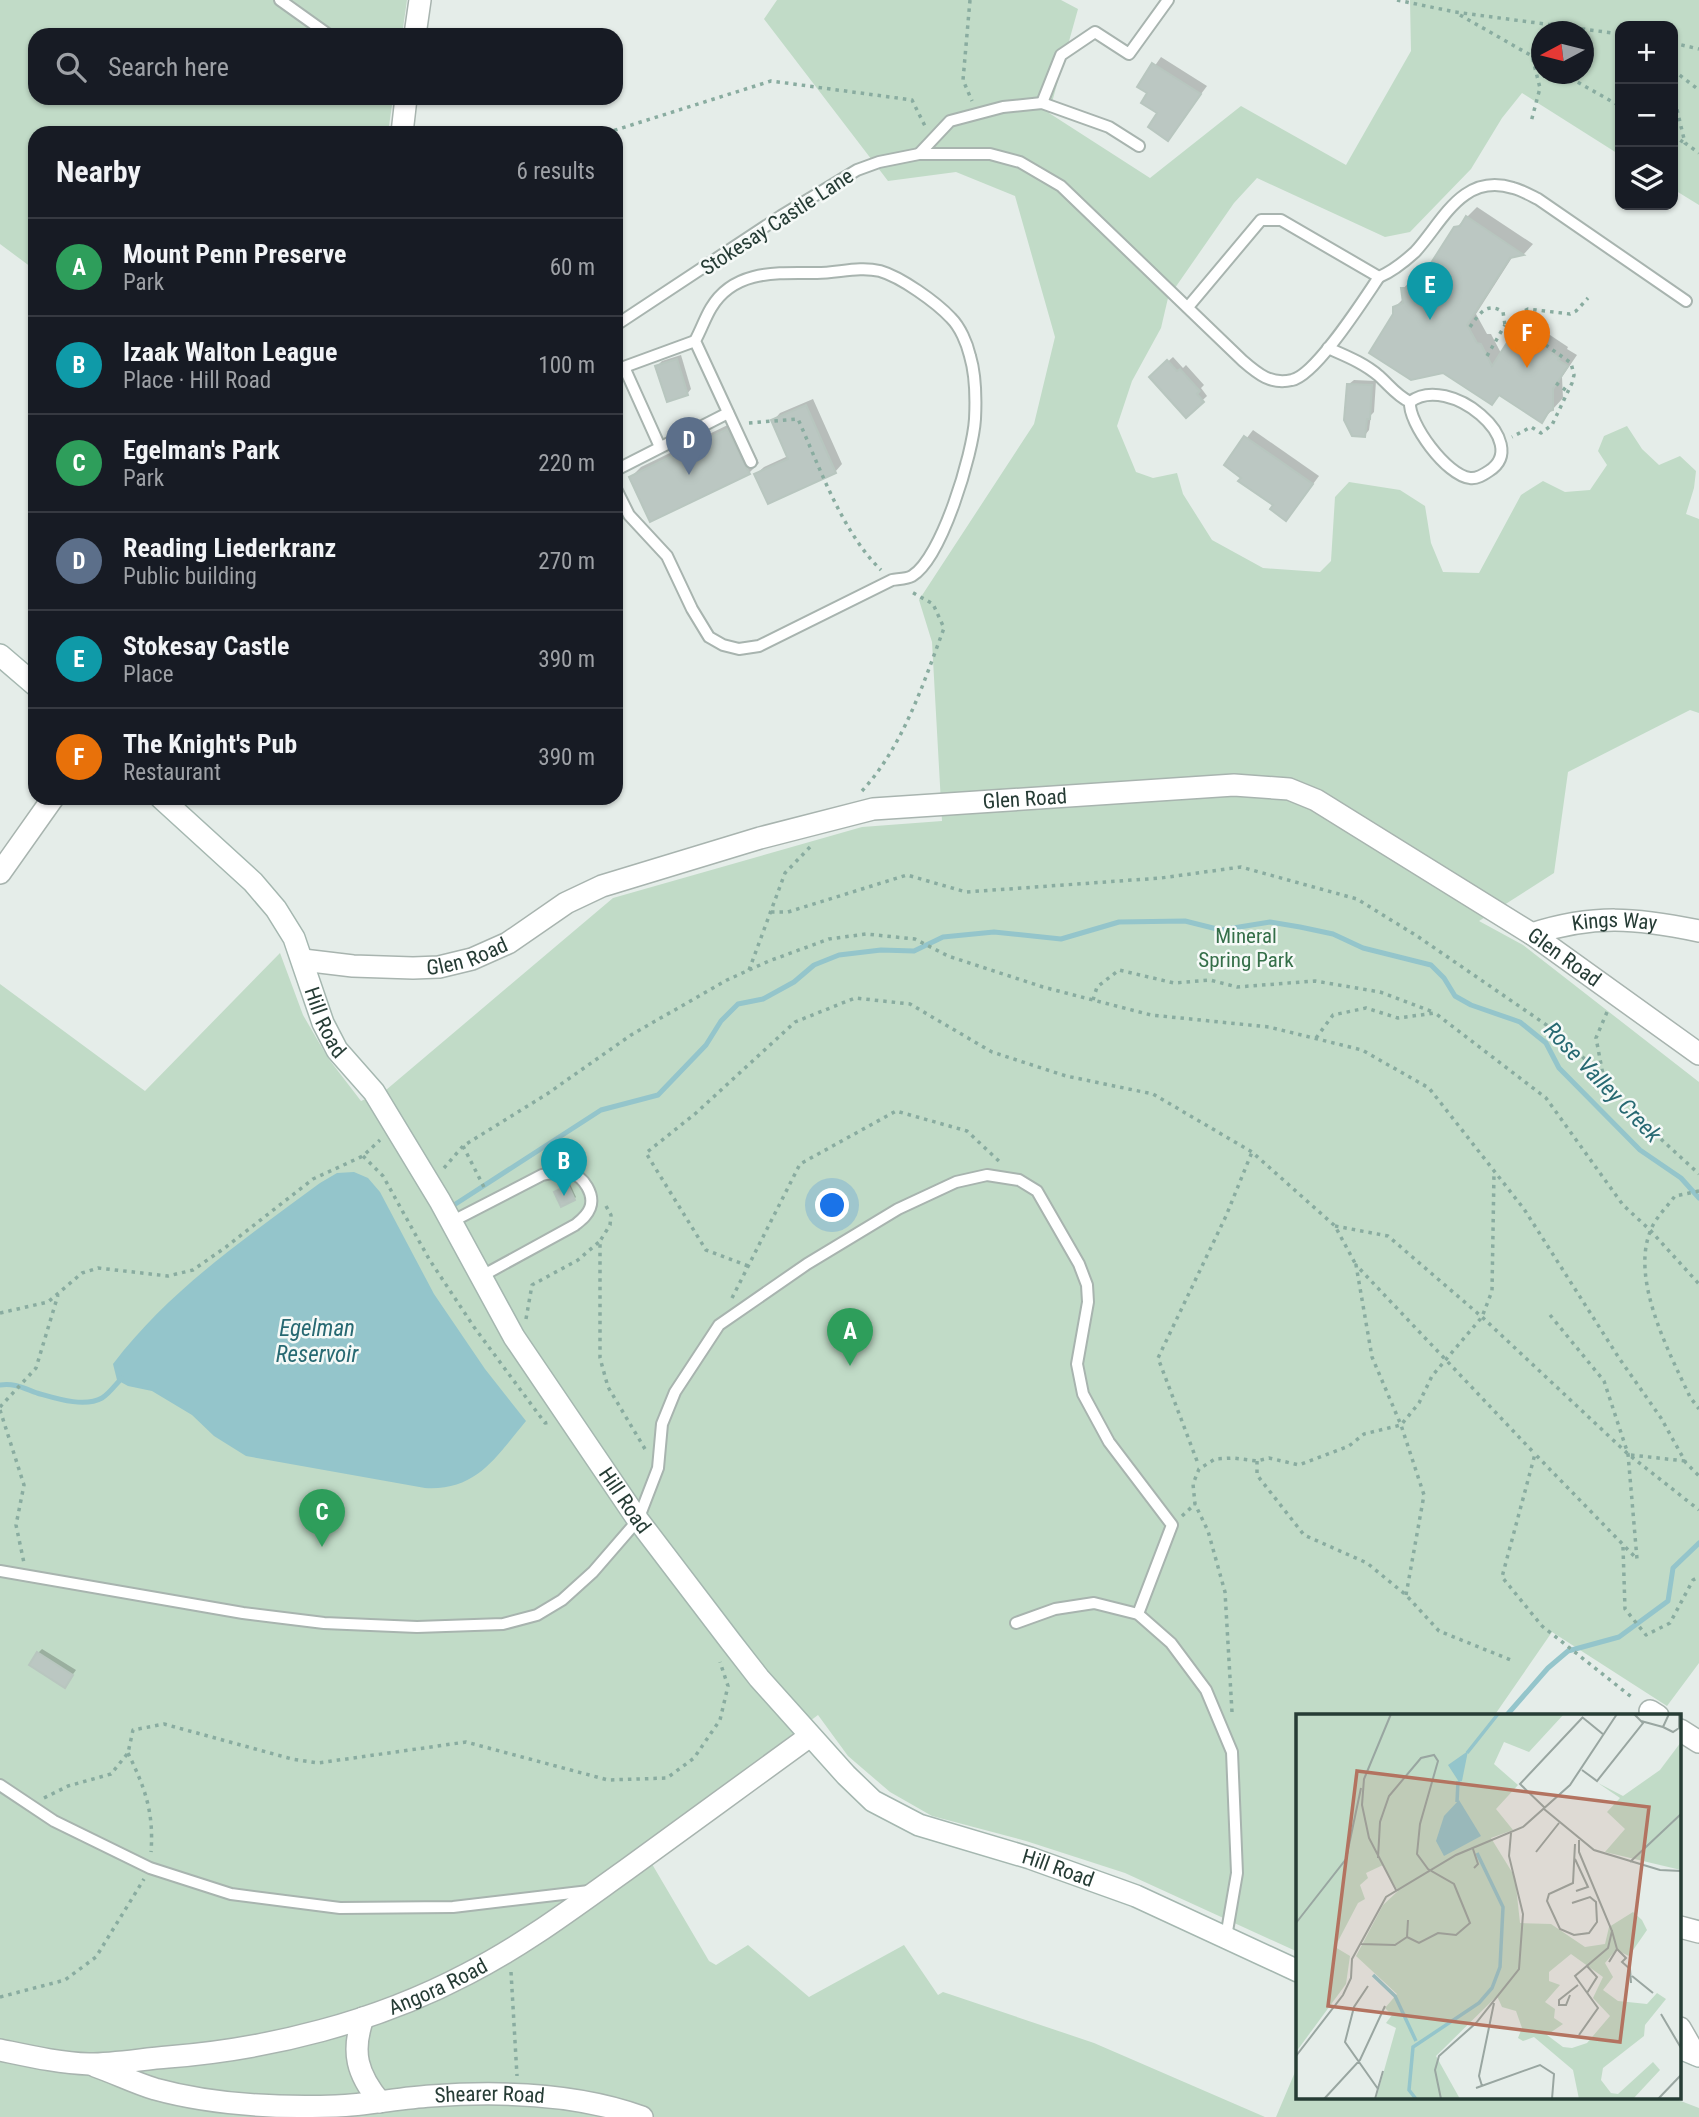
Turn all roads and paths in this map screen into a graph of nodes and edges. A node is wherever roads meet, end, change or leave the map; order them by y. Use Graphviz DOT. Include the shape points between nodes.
graph roads {
  1 [pos="280,0"];
  2 [pos="420,0"];
  3 [pos="970,0"];
  4 [pos="1168,0"];
  5 [pos="1397,0"];
  6 [pos="1404,1"];
  7 [pos="1455,12"];
  8 [pos="319,28"];
  9 [pos="416,28"];
  10 [pos="1615,33"];
  11 [pos="1678,44"];
  12 [pos="1699,49"];
  13 [pos="1531,55"];
  14 [pos="1678,74"];
  15 [pos="1539,84"];
  16 [pos="1581,84"];
  17 [pos="1699,90"];
  18 [pos="1042,103"];
  19 [pos="1615,103"];
  20 [pos="405,105"];
  21 [pos="977,113"];
  22 [pos="1678,114"];
  23 [pos="1531,122"];
  24 [pos="403,126"];
  25 [pos="623,128"];
  26 [pos="1678,139"];
  27 [pos="932,140"];
  28 [pos="1685,143"];
  29 [pos="1139,146"];
  30 [pos="1699,153"];
  31 [pos="919,154"];
  32 [pos="1379,277"];
  33 [pos="1588,298"];
  34 [pos="1686,301"];
  35 [pos="1188,307"];
  36 [pos="623,320"];
  37 [pos="1505,325"];
  38 [pos="1519,326"];
  39 [pos="1470,327"];
  40 [pos="695,341"];
  41 [pos="1328,348"];
  42 [pos="1487,356"];
  43 [pos="623,367"];
  44 [pos="623,374"];
  45 [pos="1556,383"];
  46 [pos="1567,391"];
  47 [pos="1410,402"];
  48 [pos="728,413"];
  49 [pos="734,424"];
  50 [pos="1501,442"];
  51 [pos="660,447"];
  52 [pos="751,462"];
  53 [pos="623,466"];
  54 [pos="623,503"];
  55 [pos="892,580"];
  56 [pos="0,655"];
  57 [pos="28,679"];
  58 [pos="862,792"];
  59 [pos="48,805"];
  60 [pos="169,805"];
  61 [pos="811,845"];
  62 [pos="0,873"];
  63 [pos="771,912"];
  64 [pos="1699,931"];
  65 [pos="1532,934"];
  66 [pos="303,960"];
  67 [pos="749,970"];
  68 [pos="1615,993"];
  69 [pos="1093,1000"];
  70 [pos="1435,1013"];
  71 [pos="1316,1038"];
  72 [pos="1699,1054"];
  73 [pos="1604,1080"];
  74 [pos="392,1125"];
  75 [pos="463,1146"];
  76 [pos="1252,1152"];
  77 [pos="363,1156"];
  78 [pos="1494,1170"];
  79 [pos="1699,1174"];
  80 [pos="1019,1180"];
  81 [pos="430,1184"];
  82 [pos="1699,1191"];
  83 [pos="487,1193"];
  84 [pos="590,1193"];
  85 [pos="451,1222"];
  86 [pos="1335,1226"];
  87 [pos="1650,1230"];
  88 [pos="600,1241"];
  89 [pos="1356,1265"];
  90 [pos="748,1266"];
  91 [pos="480,1277"];
  92 [pos="1698,1281"];
  93 [pos="59,1293"];
  94 [pos="0,1312"];
  95 [pos="1550,1315"];
  96 [pos="1482,1317"];
  97 [pos="719,1325"];
  98 [pos="514,1337"];
  99 [pos="1445,1361"];
  100 [pos="0,1408"];
  101 [pos="1699,1409"];
  102 [pos="556,1422"];
  103 [pos="1401,1424"];
  104 [pos="1535,1454"];
  105 [pos="1628,1454"];
  106 [pos="1197,1461"];
  107 [pos="1257,1461"];
  108 [pos="1685,1461"];
  109 [pos="658,1468"];
  110 [pos="1699,1476"];
  111 [pos="1699,1510"];
  112 [pos="638,1520"];
  113 [pos="1623,1545"];
  114 [pos="0,1572"];
  115 [pos="27,1576"];
  116 [pos="1699,1577"];
  117 [pos="1406,1595"];
  118 [pos="1138,1614"];
  119 [pos="1016,1623"];
  120 [pos="719,1660"];
  121 [pos="1511,1660"];
  122 [pos="1654,1714"];
  123 [pos="1233,1719"];
  124 [pos="1682,1731"];
  125 [pos="810,1736"];
  126 [pos="1699,1742"];
  127 [pos="128,1753"];
  128 [pos="0,1785"];
  129 [pos="29,1804"];
  130 [pos="150,1868"];
  131 [pos="597,1891"];
  132 [pos="1226,1937"];
  133 [pos="509,1951"];
  134 [pos="1296,1970"];
  135 [pos="0,1997"];
  136 [pos="363,2018"];
  137 [pos="1682,2033"];
  138 [pos="0,2050"];
  139 [pos="1691,2053"];
  140 [pos="90,2064"];
  141 [pos="518,2094"];
  142 [pos="380,2102"];
  143 [pos="642,2117"];
  1 -- 8 [label="lane"];
  2 -- 9 [label="street"];
  3 -- 21 [label="path" via="963,80"];
  4 -- 18 [label="lane" via="1129,54 1095,32 1061,55"];
  5 -- 6 [label="path"];
  6 -- 7 [label="path"];
  7 -- 10 [label="path"];
  7 -- 13 [label="path"];
  11 -- 12 [label="path"];
  14 -- 17 [label="path"];
  15 -- 23 [label="path"];
  16 -- 19 [label="path"];
  18 -- 21 [label="lane"];
  18 -- 29 [label="lane" via="1109,127"];
  20 -- 24 [label="street"];
  21 -- 27 [label="lane" via="950,121"];
  22 -- 28 [label="path"];
  25 -- 27 [label="path" via="771,81 912,100"];
  26 -- 28 [label="path"];
  27 -- 31 [label="lane"];
  28 -- 30 [label="path"];
  31 -- 35 [label="lane, Stokesay Castle Lane" via="990,154 1039,172 1061,186"];
  31 -- 36 [label="lane, Stokesay Castle Lane" via="879,162 840,179"];
  32 -- 34 [label="lane" via="1414,252 1450,206 1476,188 1511,187 1538,199"];
  32 -- 35 [label="lane" via="1282,220 1261,220"];
  32 -- 41 [label="lane, Stokesay Castle Lane"];
  33 -- 38 [label="path" via="1570,314 1528,309"];
  35 -- 41 [label="lane, Stokesay Castle Lane" via="1243,362 1273,381 1302,376"];
  37 -- 38 [label="path"];
  37 -- 39 [label="path" via="1503,312 1493,308 1480,311"];
  37 -- 42 [label="path"];
  38 -- 46 [label="path" via="1571,363 1574,375"];
  40 -- 43 [label="lane"];
  40 -- 48 [label="lane"];
  40 -- 55 [label="lane" via="725,291 743,280 775,272 881,271 952,318 970,356 975,384 969,452 945,529 927,560 912,576"];
  41 -- 47 [label="lane" via="1359,362"];
  44 -- 51 [label="lane"];
  45 -- 46 [label="path"];
  46 -- 50 [label="path" via="1547,430 1541,433 1531,427"];
  47 -- 50 [label="lane" via="1434,393 1451,398 1486,419"];
  47 -- 50 [label="lane" via="1414,419 1452,471 1479,478 1493,469"];
  48 -- 49 [label="lane"];
  48 -- 51 [label="lane"];
  49 -- 52 [label="lane"];
  49 -- 55 [label="path" via="798,419 864,554"];
  51 -- 53 [label="lane"];
  54 -- 55 [label="lane" via="667,555 709,637 723,645 739,649 759,646"];
  55 -- 58 [label="path" via="933,604 944,628 914,708 878,774"];
  56 -- 57 [label="street"];
  59 -- 62 [label="street"];
  60 -- 66 [label="street, Hill Road" via="253,882 276,909"];
  61 -- 63 [label="path" via="785,873"];
  63 -- 67 [label="path"];
  63 -- 73 [label="path" via="788,912 907,875 967,892 1161,878 1241,867 1357,898 1564,1037"];
  64 -- 65 [label="street, Kings Way" via="1606,919"];
  65 -- 66 [label="street, Glen Road" via="1316,800 1289,789 1234,785 873,809 602,886 514,940 472,959 413,968"];
  65 -- 68 [label="street, Glen Road"];
  66 -- 74 [label="street, Hill Road" via="332,1041 374,1092"];
  67 -- 69 [label="path" via="829,939 866,934 915,939 1043,987"];
  67 -- 75 [label="path" via="631,1035"];
  68 -- 72 [label="street, Glen Road"];
  68 -- 73 [label="path" via="1596,1038"];
  69 -- 70 [label="path" via="1097,987 1119,970 1174,983 1210,980 1237,988 1315,981 1380,992"];
  69 -- 71 [label="path" via="1151,1015 1269,1027"];
  70 -- 71 [label="path" via="1398,1018 1366,1007 1333,1015"];
  70 -- 87 [label="path" via="1546,1098 1623,1205"];
  71 -- 78 [label="path" via="1362,1050 1429,1088"];
  73 -- 79 [label="path"];
  74 -- 77 [label="path"];
  74 -- 81 [label="street, Hill Road"];
  75 -- 81 [label="path"];
  75 -- 83 [label="path"];
  76 -- 86 [label="path"];
  76 -- 90 [label="path" via="1153,1094 1066,1076 992,1052 910,1004 855,998 795,1022 646,1153 706,1250"];
  76 -- 106 [label="path" via="1158,1358"];
  77 -- 93 [label="path" via="313,1179 194,1270 167,1276 99,1268 82,1273"];
  77 -- 102 [label="path" via="383,1176 474,1327 545,1423"];
  78 -- 96 [label="path" via="1492,1292"];
  78 -- 108 [label="path" via="1524,1209"];
  80 -- 90 [label="path" via="967,1131 896,1111 800,1164"];
  80 -- 97 [label="lane" via="987,1175 956,1182 898,1209"];
  80 -- 118 [label="lane" via="1037,1191 1087,1285 1077,1364 1083,1394 1109,1442 1172,1525"];
  81 -- 85 [label="street, Hill Road"];
  82 -- 87 [label="path" via="1675,1196"];
  84 -- 85 [label="lane" via="577,1176 557,1171"];
  84 -- 88 [label="path" via="611,1215"];
  84 -- 91 [label="lane" via="591,1208 575,1225"];
  85 -- 91 [label="street, Hill Road"];
  86 -- 89 [label="path"];
  86 -- 96 [label="path" via="1388,1236"];
  87 -- 92 [label="path"];
  87 -- 101 [label="path" via="1644,1257 1652,1309"];
  88 -- 98 [label="path" via="578,1260 532,1285 526,1323"];
  88 -- 109 [label="path" via="600,1358 608,1387"];
  89 -- 99 [label="path"];
  89 -- 103 [label="path" via="1371,1357"];
  90 -- 97 [label="path"];
  91 -- 98 [label="street, Hill Road"];
  93 -- 94 [label="path" via="48,1302"];
  93 -- 100 [label="path" via="36,1368"];
  95 -- 105 [label="path" via="1604,1381"];
  96 -- 99 [label="path"];
  96 -- 105 [label="path"];
  97 -- 109 [label="lane" via="675,1392 662,1424"];
  98 -- 112 [label="street, Hill Road"];
  99 -- 103 [label="path"];
  99 -- 104 [label="path"];
  100 -- 115 [label="path" via="24,1485 16,1525"];
  103 -- 107 [label="path" via="1364,1434 1349,1446 1299,1465 1269,1458"];
  103 -- 117 [label="path" via="1424,1495"];
  104 -- 113 [label="path"];
  104 -- 122 [label="path" via="1502,1577 1542,1626"];
  105 -- 108 [label="path"];
  105 -- 111 [label="path"];
  105 -- 113 [label="path" via="1637,1559"];
  107 -- 117 [label="path" via="1257,1475 1304,1535 1367,1563"];
  107 -- 123 [label="path" via="1215,1459 1199,1469 1193,1484 1195,1504 1208,1531 1225,1592"];
  108 -- 110 [label="path"];
  109 -- 112 [label="lane"];
  112 -- 115 [label="lane" via="562,1600 537,1615 503,1624 324,1623 243,1614"];
  112 -- 125 [label="street, Hill Road"];
  113 -- 116 [label="path" via="1625,1609 1646,1635 1670,1623"];
  114 -- 115 [label="lane"];
  117 -- 121 [label="path" via="1439,1631"];
  118 -- 119 [label="lane" via="1094,1603 1055,1609"];
  118 -- 132 [label="lane" via="1171,1643 1206,1690 1232,1752 1237,1873"];
  120 -- 127 [label="path" via="728,1686 720,1720 694,1758 667,1778 608,1780 466,1742 318,1763 164,1724 134,1730"];
  124 -- 126 [label="street"];
  125 -- 131 [label="street, Angora Road"];
  125 -- 132 [label="street, Hill Road" via="873,1801 902,1818 1136,1896"];
  127 -- 129 [label="path" via="111,1774 68,1786"];
  127 -- 130 [label="path" via="146,1791 153,1826"];
  128 -- 129 [label="lane"];
  129 -- 130 [label="lane"];
  130 -- 131 [label="lane" via="231,1894 340,1908 453,1907"];
  130 -- 135 [label="path" via="96,1957 65,1980"];
  131 -- 133 [label="street, Angora Road"];
  132 -- 134 [label="street, Hill Road"];
  133 -- 136 [label="street, Angora Road" via="437,1989"];
  133 -- 141 [label="path"];
  136 -- 140 [label="street, Angora Road" via="234,2050"];
  136 -- 142 [label="street" via="356,2052 360,2071"];
  137 -- 139 [label="street"];
  138 -- 140 [label="street, Angora Road"];
  140 -- 142 [label="street, Shearer Road" via="154,2088 228,2102 282,2106"];
  141 -- 142 [label="street, Shearer Road"];
  141 -- 143 [label="street, Shearer Road" via="602,2106"];
}
